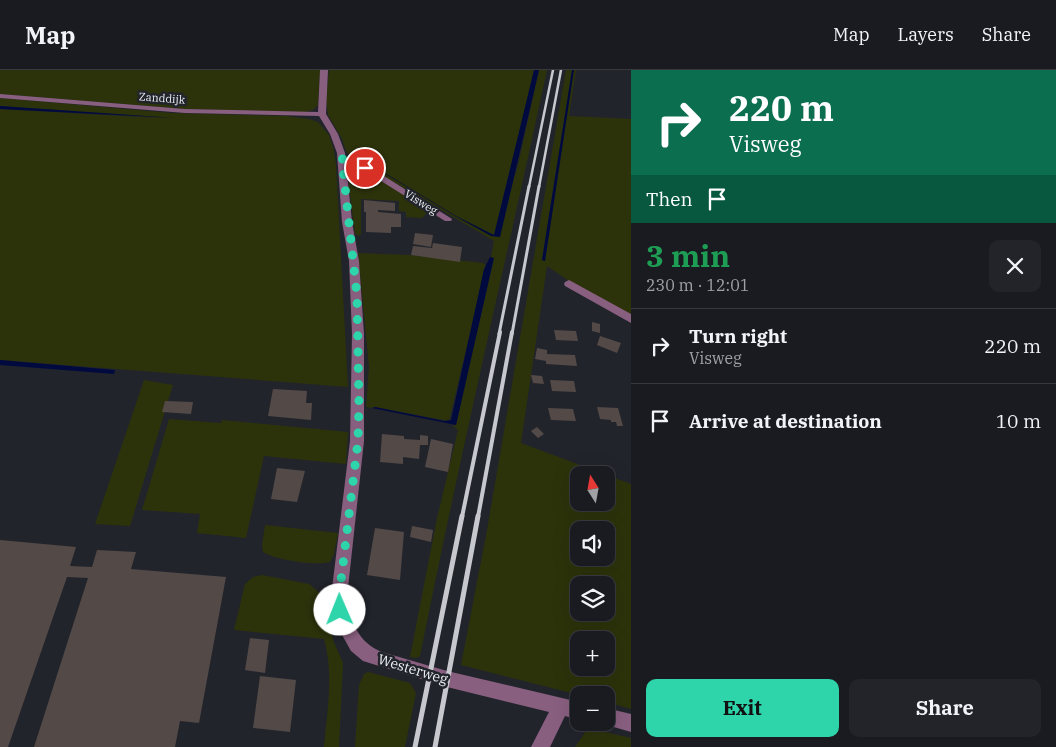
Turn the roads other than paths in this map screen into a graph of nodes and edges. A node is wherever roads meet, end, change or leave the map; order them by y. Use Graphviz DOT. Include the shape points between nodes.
graph roads {
  1 [pos="324,70"];
  2 [pos="0,96"];
  3 [pos="322,114"];
  4 [pos="342,159"];
  5 [pos="448,219"];
  6 [pos="569,284"];
  7 [pos="631,319"];
  8 [pos="561,708"];
  9 [pos="570,710"];
  10 [pos="615,719"];
  11 [pos="631,723"];
  12 [pos="540,747"];
  1 -- 3 [label="street"];
  2 -- 3 [label="street, Zanddijk" via="185,111"];
  3 -- 4 [label="street, Westerweg" via="334,134"];
  4 -- 5 [label="lane, Visweg" via="351,159"];
  4 -- 8 [label="street, Westerweg" via="357,296 359,404 358,441 339,597 344,624 357,645 369,655"];
  6 -- 7 [label="street"];
  8 -- 9 [label="street, Westerweg"];
  8 -- 12 [label="street"];
  10 -- 11 [label="street"];
}
